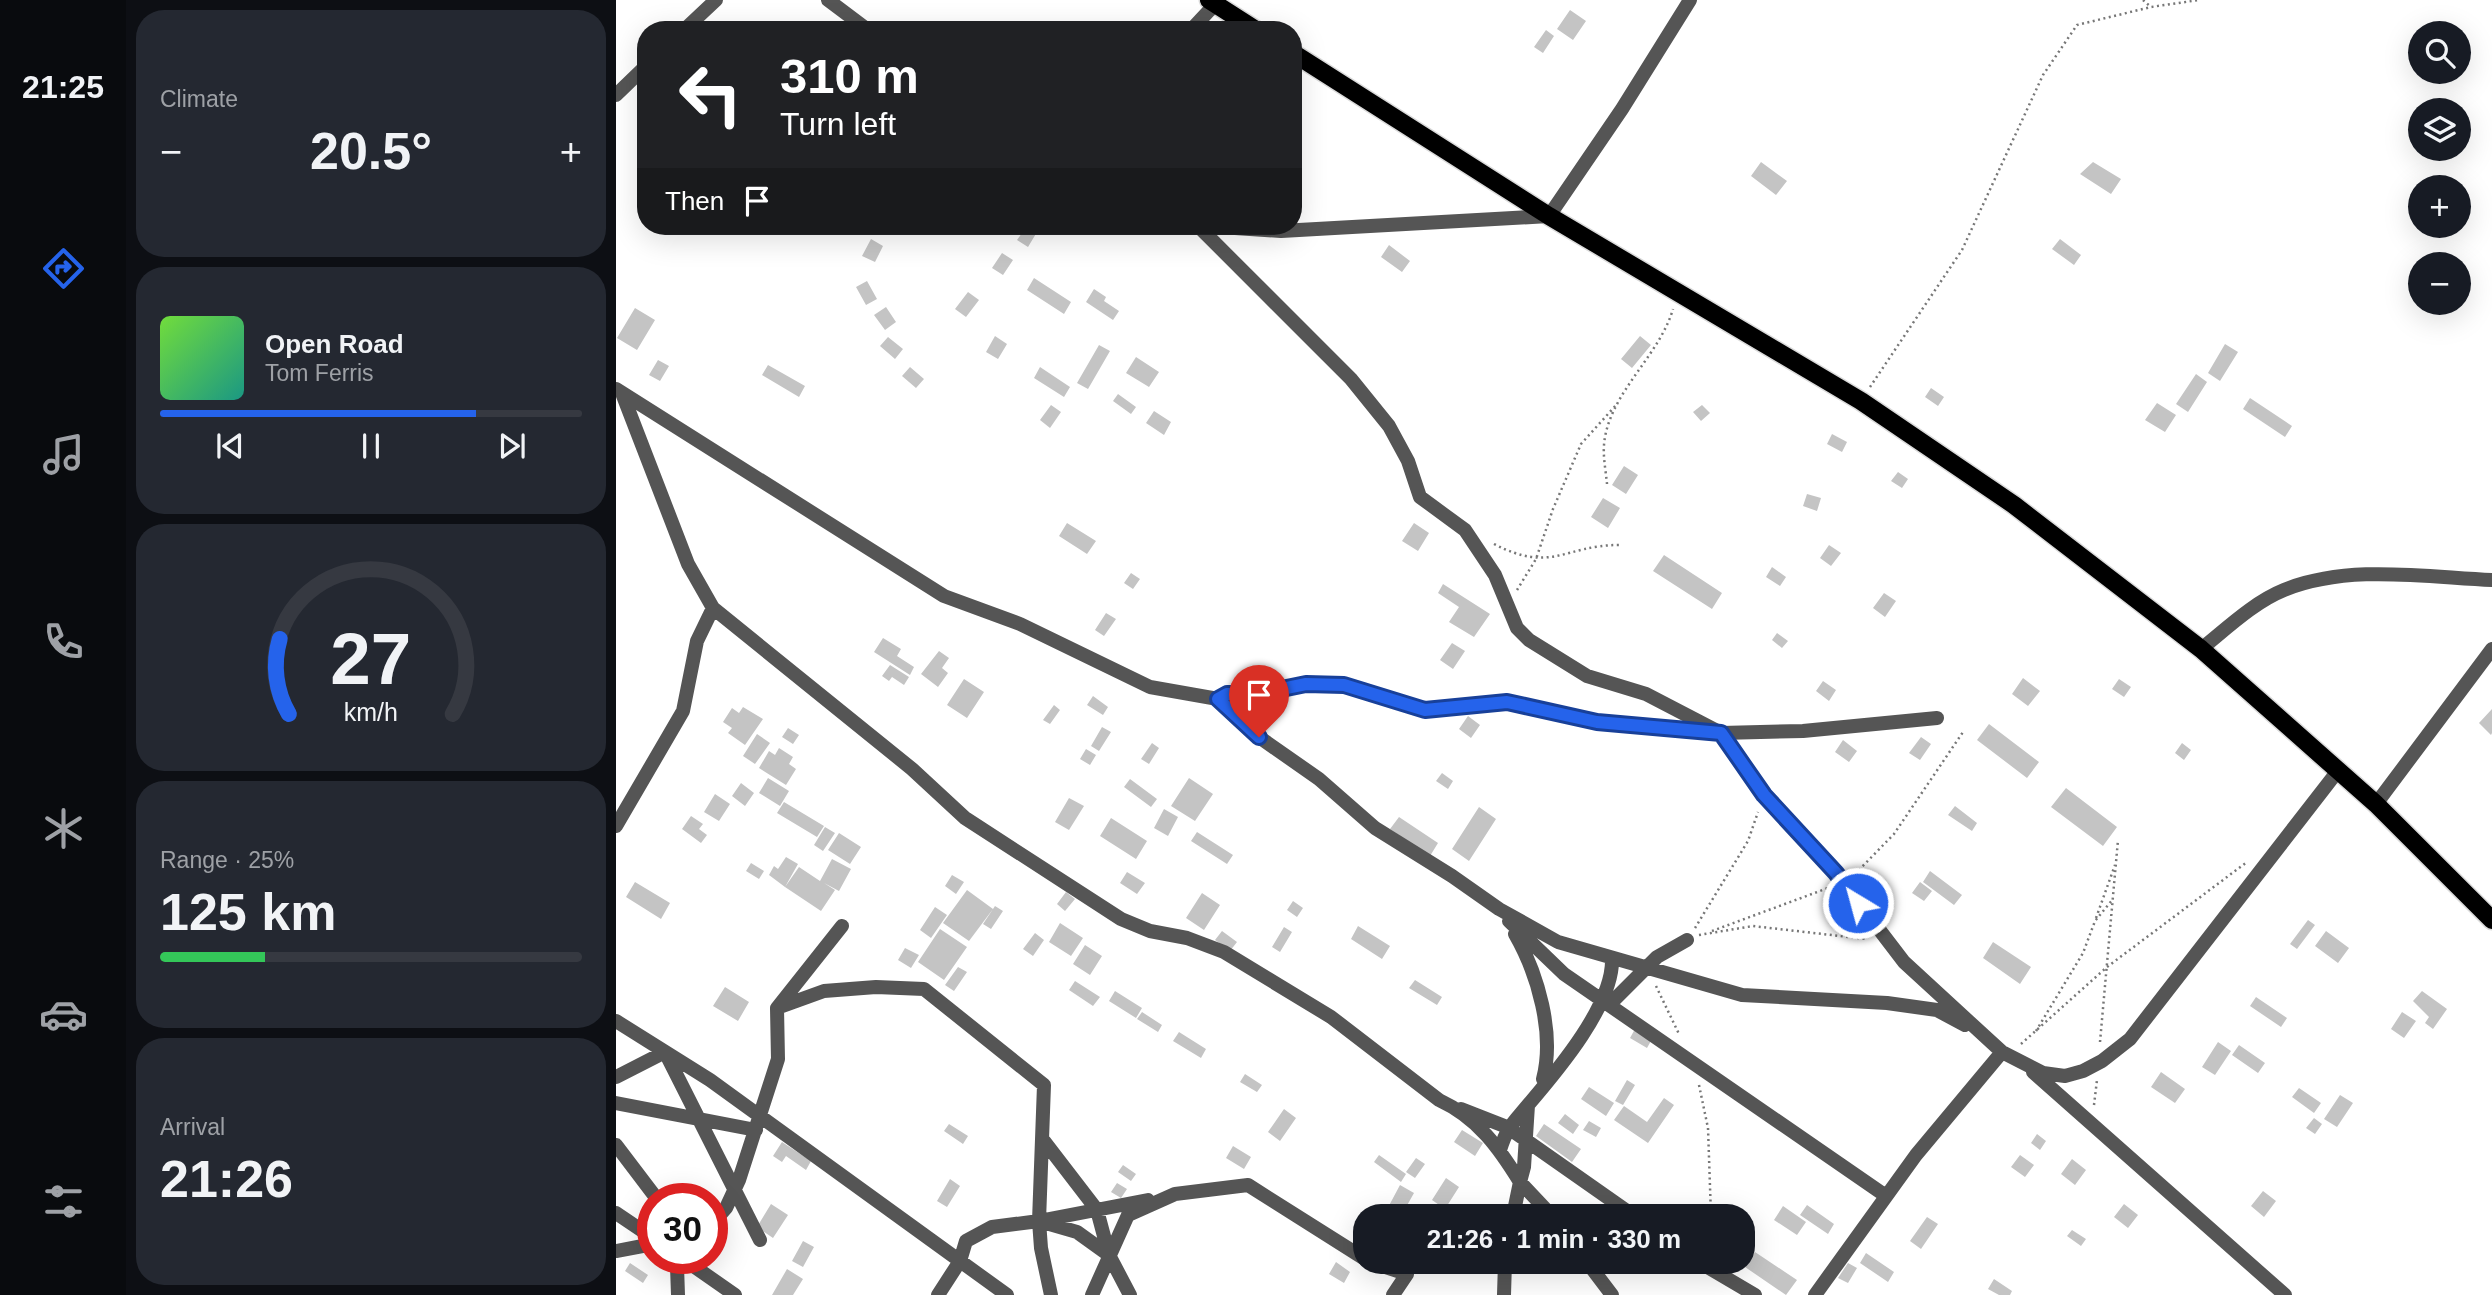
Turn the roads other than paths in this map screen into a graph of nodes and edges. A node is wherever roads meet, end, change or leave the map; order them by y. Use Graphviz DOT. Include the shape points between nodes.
graph roads {
  1 [pos="716,0"];
  2 [pos="828,0"];
  3 [pos="1690,0"];
  4 [pos="1214,1"];
  5 [pos="694,21"];
  6 [pos="856,21"];
  7 [pos="1198,21"];
  8 [pos="1243,21"];
  9 [pos="1302,59"];
  10 [pos="637,75"];
  11 [pos="616,95"];
  12 [pos="1549,216"];
  13 [pos="1302,230"];
  14 [pos="1207,235"];
  15 [pos="619,391"];
  16 [pos="2492,580"];
  17 [pos="713,608"];
  18 [pos="2201,649"];
  19 [pos="2492,649"];
  20 [pos="1218,699"];
  21 [pos="1937,718"];
  22 [pos="1721,733"];
  23 [pos="2337,772"];
  24 [pos="2376,804"];
  25 [pos="616,826"];
  26 [pos="1499,909"];
  27 [pos="2492,920"];
  28 [pos="842,926"];
  29 [pos="1686,940"];
  30 [pos="1612,958"];
  31 [pos="1646,968"];
  32 [pos="1606,1003"];
  33 [pos="777,1008"];
  34 [pos="616,1021"];
  35 [pos="1973,1027"];
  36 [pos="665,1052"];
  37 [pos="2003,1052"];
  38 [pos="2024,1064"];
  39 [pos="616,1077"];
  40 [pos="1541,1086"];
  41 [pos="616,1103"];
  42 [pos="1528,1105"];
  43 [pos="1456,1108"];
  44 [pos="698,1119"];
  45 [pos="758,1123"];
  46 [pos="1507,1127"];
  47 [pos="1044,1141"];
  48 [pos="1525,1141"];
  49 [pos="616,1145"];
  50 [pos="1500,1150"];
  51 [pos="1520,1182"];
  52 [pos="645,1183"];
  53 [pos="734,1190"];
  54 [pos="1175,1194"];
  55 [pos="1886,1196"];
  56 [pos="728,1204"];
  57 [pos="1515,1204"];
  58 [pos="1541,1204"];
  59 [pos="1617,1204"];
  60 [pos="1097,1210"];
  61 [pos="616,1213"];
  62 [pos="1040,1221"];
  63 [pos="637,1227"];
  64 [pos="760,1240"];
  65 [pos="637,1247"];
  66 [pos="616,1251"];
  67 [pos="1353,1251"];
  68 [pos="1109,1255"];
  69 [pos="960,1261"];
  70 [pos="677,1274"];
  71 [pos="705,1274"];
  72 [pos="1407,1274"];
  73 [pos="1504,1274"];
  74 [pos="1596,1274"];
  75 [pos="1719,1274"];
  76 [pos="678,1295"];
  77 [pos="735,1295"];
  78 [pos="938,1295"];
  79 [pos="1007,1295"];
  80 [pos="1051,1295"];
  81 [pos="1092,1295"];
  82 [pos="1130,1295"];
  83 [pos="1393,1295"];
  84 [pos="1504,1295"];
  85 [pos="1612,1295"];
  86 [pos="1755,1295"];
  87 [pos="1815,1295"];
  88 [pos="2285,1295"];
  1 -- 5 [label="street"];
  2 -- 6 [label="street"];
  3 -- 12 [label="street"];
  4 -- 7 [label="street"];
  4 -- 8 [label="main road"];
  9 -- 12 [label="main road"];
  10 -- 11 [label="street"];
  12 -- 13 [label="street"];
  12 -- 18 [label="main road" via="1861,401 2014,505"];
  14 -- 22 [label="street" via="1351,380 1390,426 1420,496 1465,530 1495,575 1517,628 1529,640 1587,676 1646,694"];
  15 -- 17 [label="street" via="688,564"];
  15 -- 20 [label="street" via="944,596 1020,624 1150,687"];
  16 -- 18 [label="street" via="2379,575 2325,578 2283,590"];
  17 -- 25 [label="street" via="697,641 683,711"];
  17 -- 43 [label="street" via="912,769 965,818 1121,919 1224,952 1331,1017 1430,1094"];
  18 -- 23 [label="main road"];
  19 -- 24 [label="street"];
  20 -- 22 [label="street" via="1306,684 1344,685 1425,710 1507,702 1597,722"];
  20 -- 26 [label="street" via="1374,828"];
  21 -- 22 [label="street" via="1803,731"];
  22 -- 35 [label="street" via="1764,795 1843,883 1904,962"];
  23 -- 24 [label="main road"];
  23 -- 38 [label="street" via="2130,1039 2098,1063 2065,1076"];
  24 -- 27 [label="main road"];
  26 -- 30 [label="street" via="1558,942"];
  26 -- 32 [label="street" via="1542,956"];
  26 -- 40 [label="street" via="1527,959 1546,1027 1547,1062"];
  28 -- 33 [label="street"];
  29 -- 31 [label="street"];
  30 -- 31 [label="street"];
  30 -- 32 [label="street"];
  31 -- 32 [label="street"];
  31 -- 35 [label="street" via="1755,998 1859,1000 1937,1010"];
  32 -- 40 [label="street"];
  32 -- 55 [label="street"];
  33 -- 45 [label="street" via="778,1059"];
  33 -- 47 [label="street" via="824,991 924,989 1044,1086"];
  34 -- 36 [label="street"];
  35 -- 37 [label="street"];
  36 -- 39 [label="street"];
  36 -- 44 [label="street"];
  36 -- 45 [label="street"];
  37 -- 38 [label="street"];
  37 -- 55 [label="street"];
  38 -- 88 [label="street"];
  40 -- 42 [label="street"];
  41 -- 44 [label="street"];
  42 -- 46 [label="street"];
  42 -- 48 [label="street"];
  43 -- 46 [label="street"];
  43 -- 50 [label="street"];
  44 -- 45 [label="street"];
  44 -- 53 [label="street"];
  45 -- 53 [label="street"];
  45 -- 69 [label="street"];
  46 -- 48 [label="street"];
  46 -- 50 [label="street"];
  47 -- 60 [label="street"];
  47 -- 62 [label="street"];
  48 -- 51 [label="street"];
  48 -- 59 [label="street"];
  49 -- 52 [label="street"];
  50 -- 51 [label="street"];
  51 -- 57 [label="street"];
  51 -- 58 [label="street"];
  53 -- 56 [label="street"];
  53 -- 64 [label="street"];
  54 -- 60 [label="street"];
  54 -- 67 [label="street" via="1248,1185"];
  54 -- 68 [label="street" via="1128,1215"];
  55 -- 87 [label="street"];
  60 -- 62 [label="street"];
  60 -- 68 [label="street"];
  61 -- 63 [label="street"];
  62 -- 68 [label="street" via="1077,1232"];
  62 -- 69 [label="street" via="992,1227 966,1241"];
  62 -- 80 [label="street"];
  65 -- 66 [label="street"];
  68 -- 81 [label="street"];
  68 -- 82 [label="street"];
  69 -- 78 [label="street"];
  69 -- 79 [label="street"];
  70 -- 76 [label="street"];
  71 -- 77 [label="street"];
  72 -- 83 [label="street"];
  73 -- 84 [label="street"];
  74 -- 85 [label="street"];
  75 -- 86 [label="street"];
}
